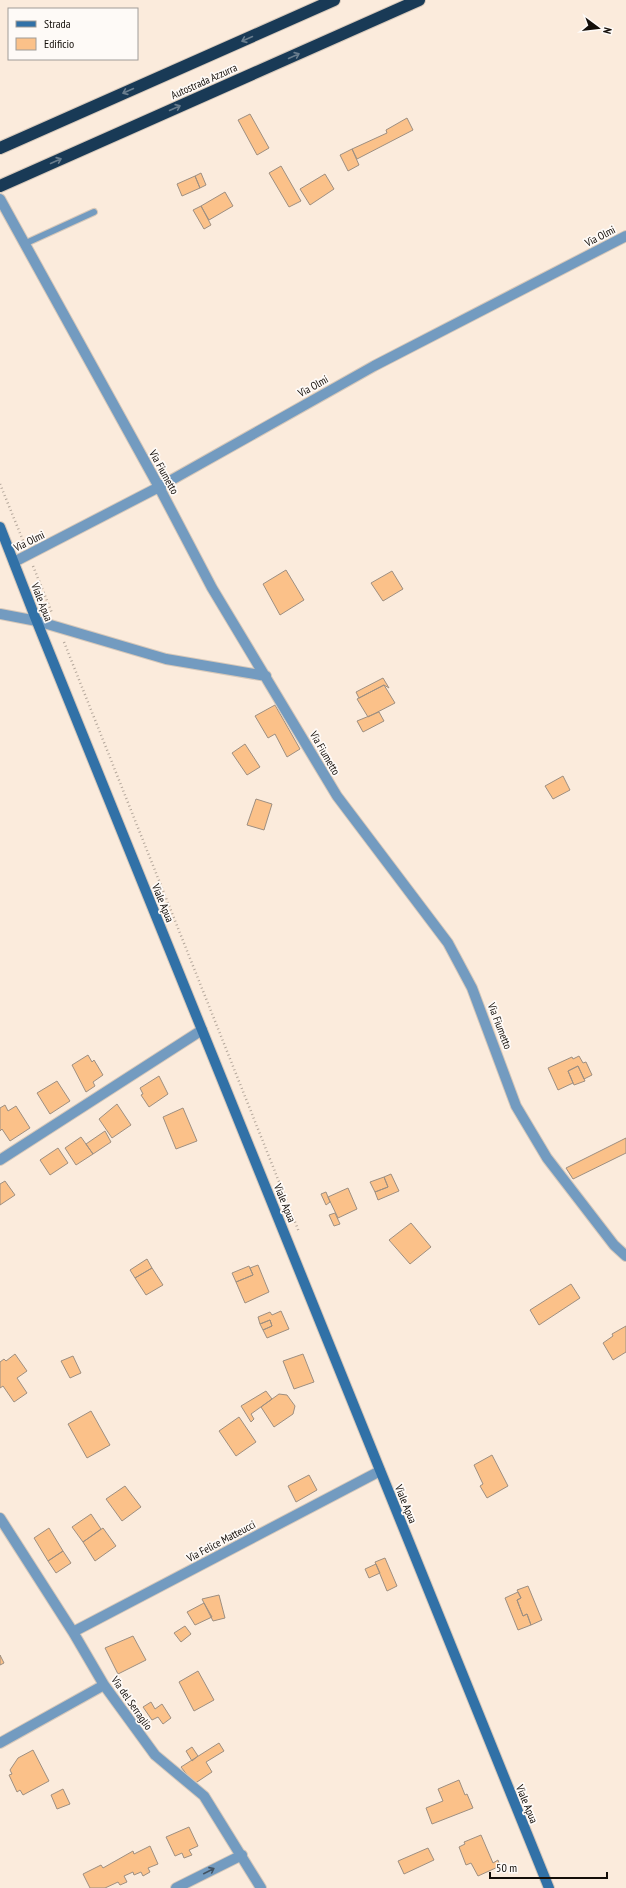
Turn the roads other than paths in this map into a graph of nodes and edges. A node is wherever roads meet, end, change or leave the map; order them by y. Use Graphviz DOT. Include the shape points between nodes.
graph roads {
  1 [pos="334,0"];
  2 [pos="419,0"];
  3 [pos="0,148"];
  4 [pos="0,186"];
  5 [pos="0,199"];
  6 [pos="94,212"];
  7 [pos="626,236"];
  8 [pos="24,244"];
  9 [pos="159,487"];
  10 [pos="0,527"];
  11 [pos="14,562"];
  12 [pos="0,614"];
  13 [pos="36,621"];
  14 [pos="266,676"];
  15 [pos="202,1030"];
  16 [pos="0,1160"];
  17 [pos="626,1256"];
  18 [pos="380,1471"];
  19 [pos="0,1518"];
  20 [pos="73,1632"];
  21 [pos="104,1685"];
  22 [pos="0,1743"];
  23 [pos="242,1855"];
  24 [pos="176,1888"];
  25 [pos="261,1888"];
  26 [pos="548,1888"];
  1 -- 3 [label="highway, Autostrada Azzurra, one-way"];
  4 -- 2 [label="highway, Autostrada Azzurra, one-way"];
  5 -- 8 [label="street, Via Fiumetto"];
  6 -- 8 [label="lane"];
  7 -- 9 [label="street, Via Olmi" via="374,366"];
  8 -- 9 [label="street, Via Fiumetto"];
  9 -- 11 [label="street, Via Olmi"];
  9 -- 14 [label="street, Via Fiumetto" via="212,588"];
  10 -- 11 [label="street, Viale Apua"];
  11 -- 13 [label="street, Viale Apua"];
  12 -- 13 [label="street"];
  13 -- 14 [label="street" via="166,658"];
  13 -- 15 [label="street, Viale Apua"];
  14 -- 17 [label="street, Via Fiumetto" via="337,796 448,943 472,988 516,1106 546,1158 614,1246"];
  15 -- 16 [label="street"];
  15 -- 18 [label="street, Viale Apua"];
  18 -- 20 [label="street, Via Felice Matteucci"];
  18 -- 26 [label="street, Viale Apua"];
  19 -- 20 [label="street, Via del Serraglio"];
  20 -- 21 [label="street, Via del Serraglio"];
  21 -- 22 [label="street"];
  21 -- 23 [label="street, Via del Serraglio" via="155,1755 204,1796"];
  24 -- 23 [label="street, one-way"];
  23 -- 25 [label="street, Via del Serraglio"];
}
